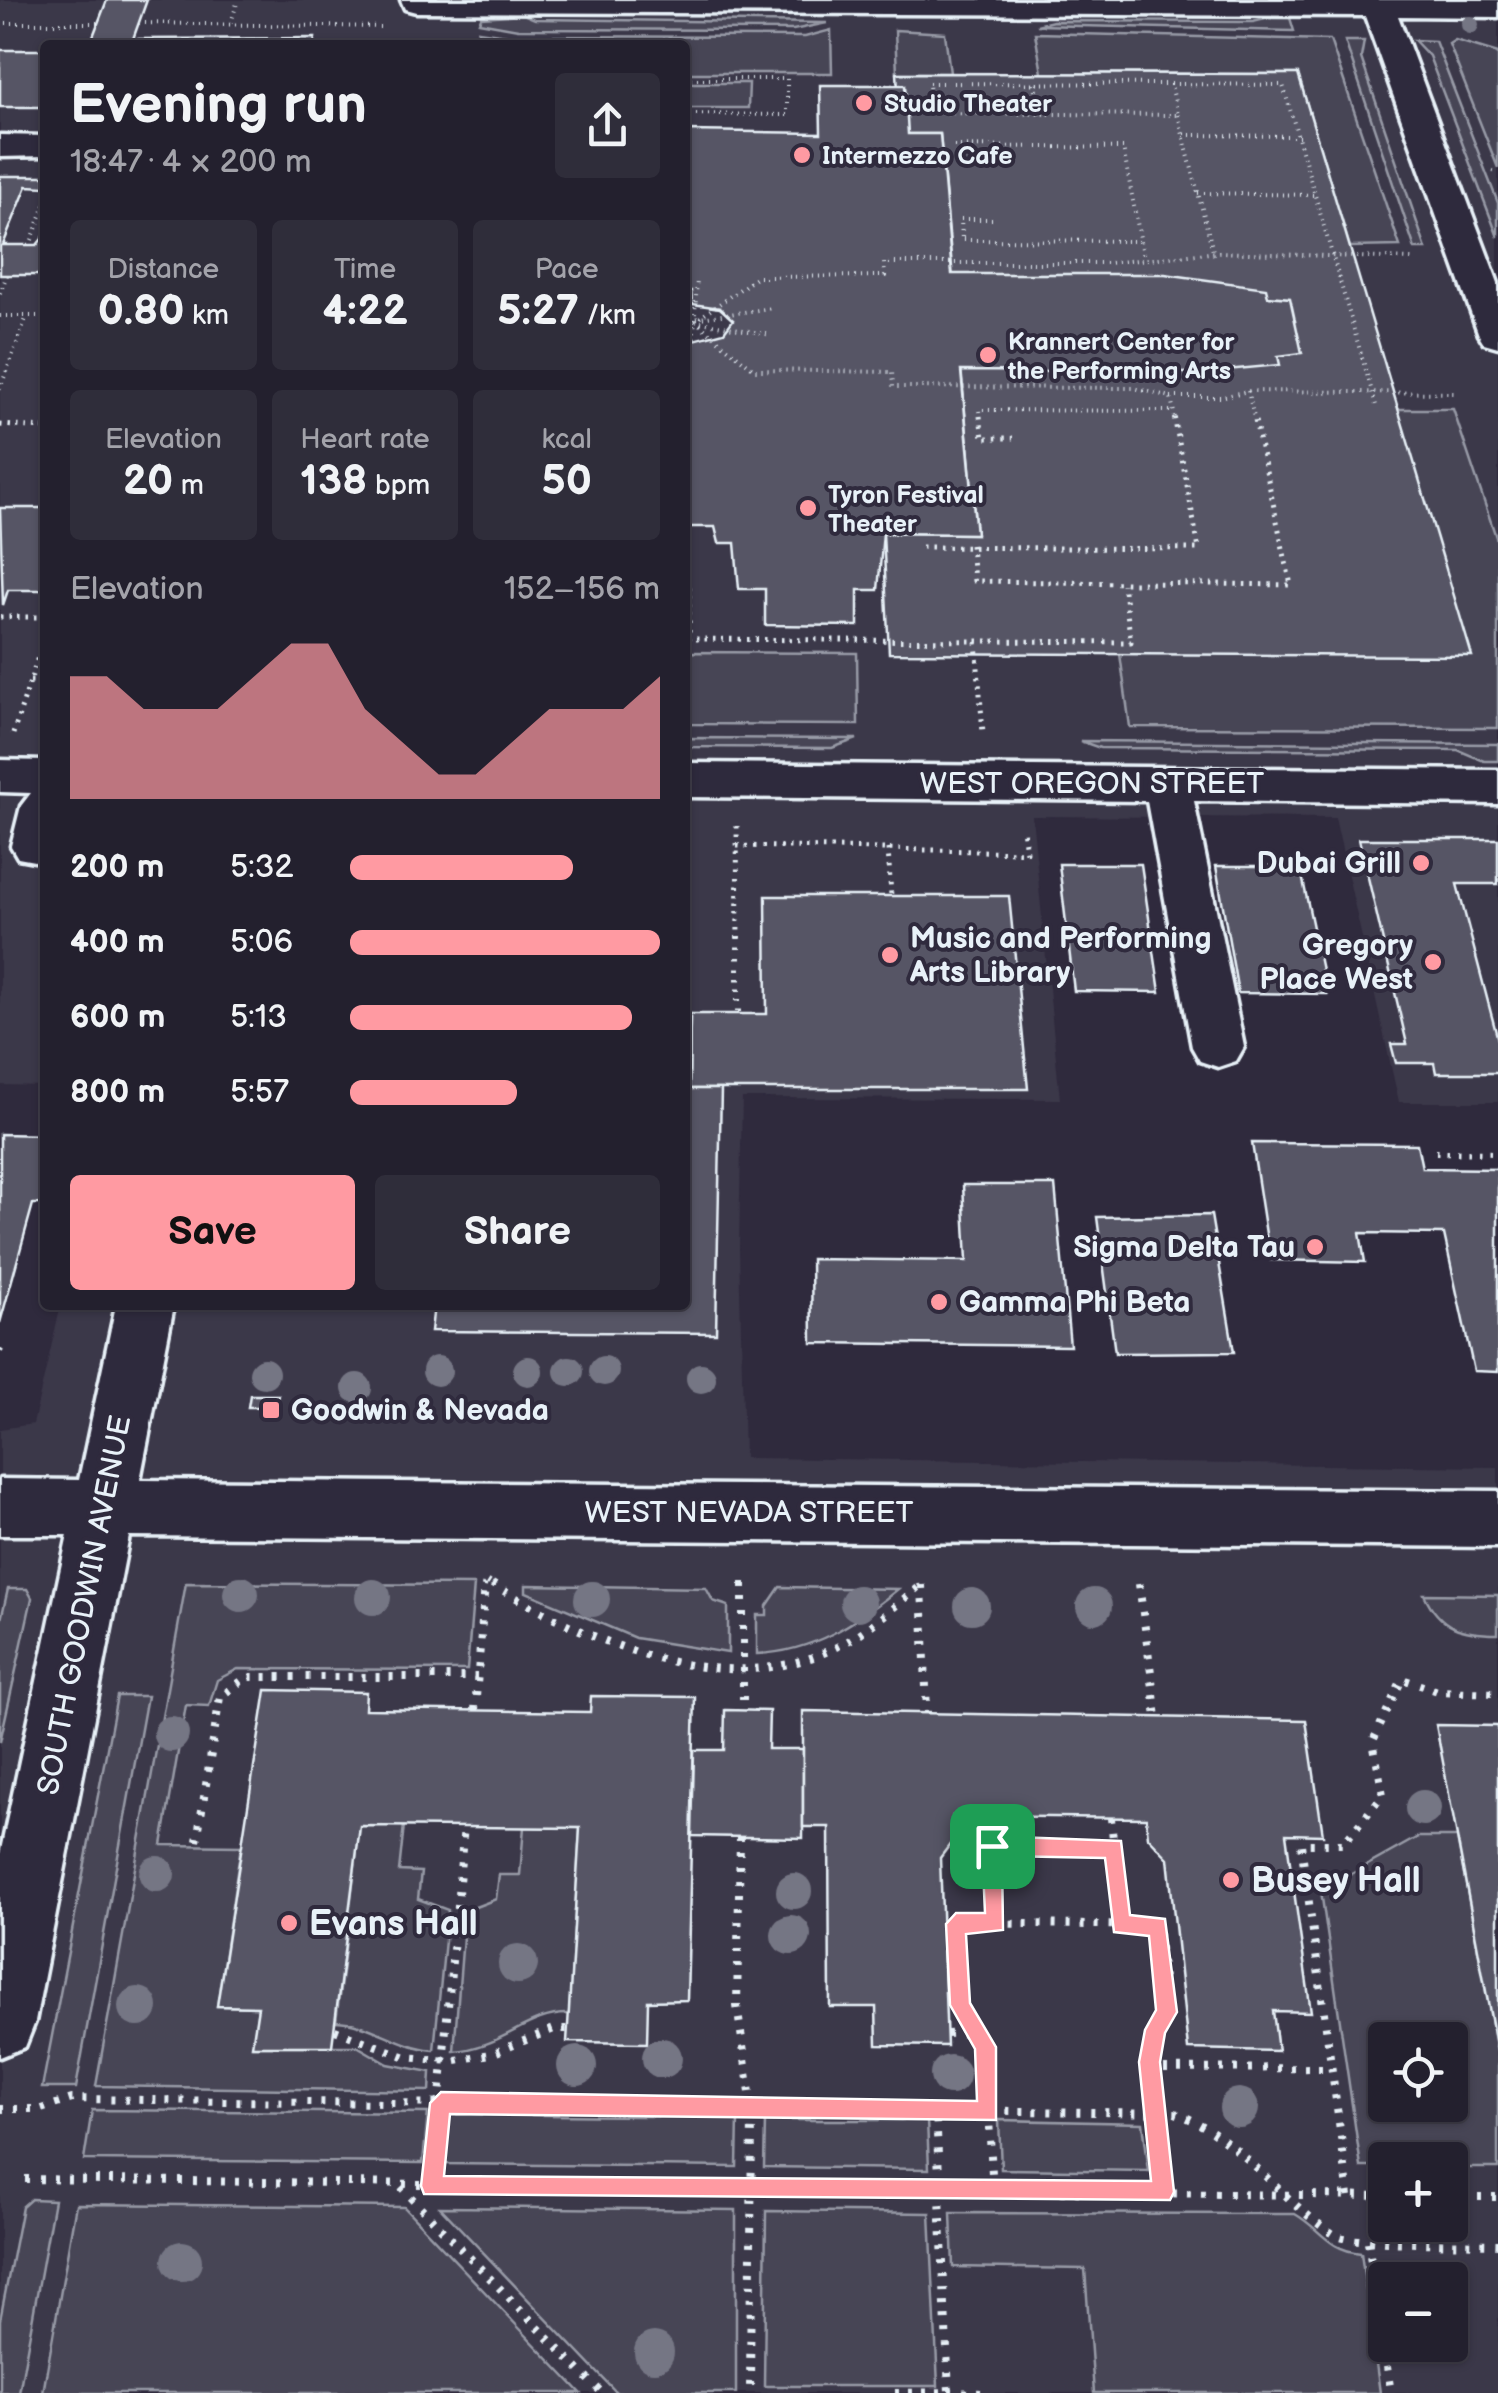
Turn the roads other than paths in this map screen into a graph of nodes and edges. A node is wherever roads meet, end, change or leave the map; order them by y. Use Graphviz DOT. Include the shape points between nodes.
graph roads {
  1 [pos="870,2"];
  2 [pos="952,2"];
  3 [pos="1297,3"];
  4 [pos="1378,6"];
  5 [pos="1498,6"];
  6 [pos="407,14"];
  7 [pos="0,146"];
  8 [pos="40,146"];
  9 [pos="1498,335"];
  10 [pos="6,756"];
  11 [pos="40,774"];
  12 [pos="690,780"];
  13 [pos="1167,783"];
  14 [pos="1498,787"];
  15 [pos="40,826"];
  16 [pos="40,846"];
  17 [pos="1218,1046"];
  18 [pos="143,1310"];
  19 [pos="0,1507"];
  20 [pos="104,1508"];
  21 [pos="1498,1519"];
  22 [pos="0,2022"];
  1 -- 2 [label="street"];
  1 -- 6 [label="street"];
  2 -- 3 [label="street"];
  3 -- 4 [label="street"];
  4 -- 5 [label="street"];
  4 -- 9 [label="street"];
  7 -- 8 [label="street"];
  10 -- 11 [label="street"];
  12 -- 13 [label="street, WEST OREGON STREET"];
  13 -- 14 [label="street, WEST OREGON STREET"];
  13 -- 17 [label="street"];
  15 -- 16 [label="street"];
  18 -- 20 [label="street, SOUTH GOODWIN AVENUE"];
  19 -- 20 [label="street, WEST NEVADA STREET"];
  20 -- 21 [label="street, WEST NEVADA STREET"];
  20 -- 22 [label="street, SOUTH GOODWIN AVENUE"];
}
